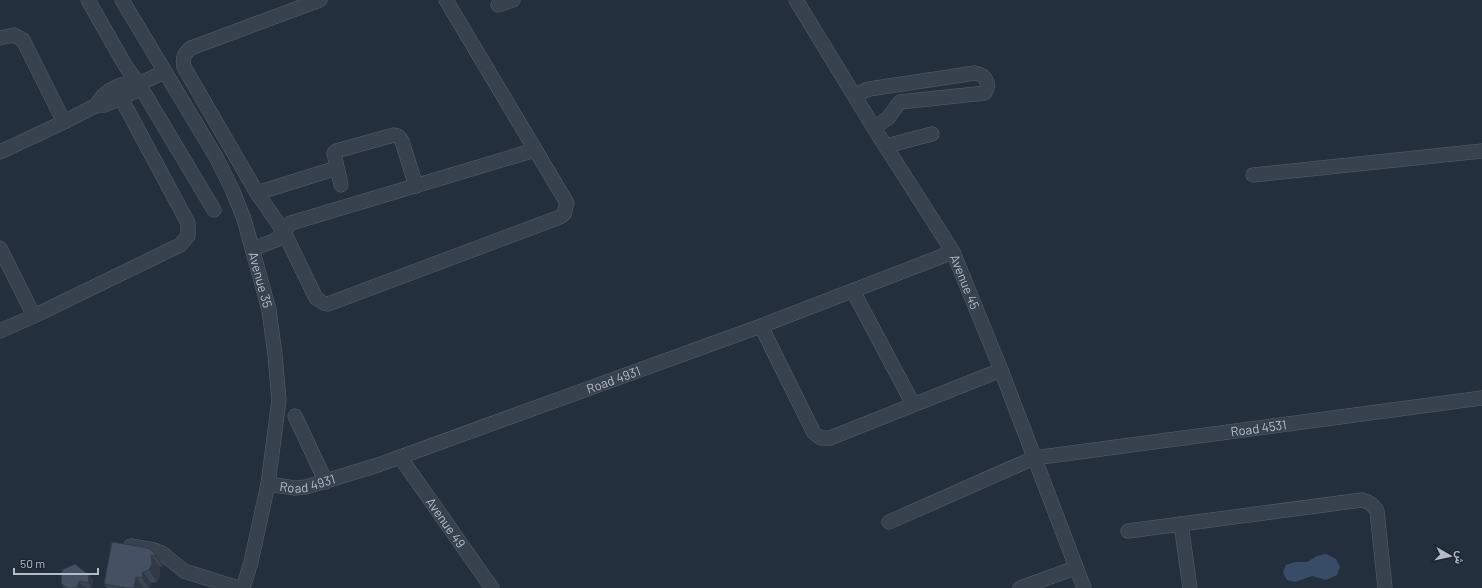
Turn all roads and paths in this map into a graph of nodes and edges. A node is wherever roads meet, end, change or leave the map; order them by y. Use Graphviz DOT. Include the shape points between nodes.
graph roads {
  1 [pos="88,0"];
  2 [pos="122,0"];
  3 [pos="320,0"];
  4 [pos="446,0"];
  5 [pos="513,0"];
  6 [pos="796,0"];
  7 [pos="498,6"];
  8 [pos="0,38"];
  9 [pos="164,72"];
  10 [pos="139,84"];
  11 [pos="892,85"];
  12 [pos="855,95"];
  13 [pos="121,98"];
  14 [pos="900,102"];
  15 [pos="97,105"];
  16 [pos="64,122"];
  17 [pos="874,128"];
  18 [pos="932,134"];
  19 [pos="886,146"];
  20 [pos="535,150"];
  21 [pos="1482,151"];
  22 [pos="0,152"];
  23 [pos="337,168"];
  24 [pos="1254,175"];
  25 [pos="341,185"];
  26 [pos="416,186"];
  27 [pos="257,193"];
  28 [pos="214,210"];
  29 [pos="284,232"];
  30 [pos="0,248"];
  31 [pos="253,249"];
  32 [pos="953,252"];
  33 [pos="853,291"];
  34 [pos="34,316"];
  35 [pos="761,326"];
  36 [pos="0,331"];
  37 [pos="1001,370"];
  38 [pos="1482,398"];
  39 [pos="912,404"];
  40 [pos="295,416"];
  41 [pos="400,457"];
  42 [pos="1034,458"];
  43 [pos="326,482"];
  44 [pos="268,484"];
  45 [pos="889,522"];
  46 [pos="1181,524"];
  47 [pos="1128,531"];
  48 [pos="122,545"];
  49 [pos="1076,568"];
  50 [pos="238,588"];
  51 [pos="243,588"];
  52 [pos="492,588"];
  53 [pos="1020,588"];
  54 [pos="1084,588"];
  55 [pos="1190,588"];
  56 [pos="1385,588"];
  1 -- 10 [label="street" via="125,65"];
  2 -- 9 [label="street, Avenue 35"];
  3 -- 27 [label="street" via="191,48 185,53 184,67"];
  4 -- 20 [label="street"];
  5 -- 7 [label="street"];
  6 -- 12 [label="street, Avenue 45"];
  8 -- 16 [label="street" via="14,36 23,40"];
  9 -- 10 [label="street"];
  9 -- 31 [label="street, Avenue 35" via="216,156 242,213"];
  10 -- 13 [label="street" via="135,91"];
  10 -- 15 [label="street" via="122,85 104,95"];
  10 -- 28 [label="street"];
  11 -- 12 [label="street" via="869,89"];
  11 -- 14 [label="street"];
  11 -- 14 [label="street" via="975,73 981,74 988,82 985,93"];
  12 -- 17 [label="street, Avenue 45"];
  13 -- 15 [label="street" via="105,105"];
  13 -- 34 [label="street" via="188,223 188,236 180,245"];
  14 -- 17 [label="street" via="888,118"];
  15 -- 16 [label="street"];
  16 -- 22 [label="street"];
  17 -- 19 [label="street, Avenue 45"];
  18 -- 19 [label="street"];
  19 -- 32 [label="street, Avenue 45"];
  20 -- 26 [label="street"];
  20 -- 29 [label="street" via="567,203 564,214 560,217 328,304 316,298"];
  21 -- 24 [label="street"];
  23 -- 25 [label="street"];
  23 -- 26 [label="street" via="334,153 336,151 394,135 402,141"];
  23 -- 27 [label="street"];
  26 -- 29 [label="street" via="291,223"];
  27 -- 29 [label="street"];
  29 -- 31 [label="street" via="276,240"];
  30 -- 34 [label="street"];
  31 -- 44 [label="street, Avenue 35" via="269,310 278,400"];
  32 -- 33 [label="street, Road 4931"];
  32 -- 37 [label="street, Avenue 45"];
  33 -- 35 [label="street, Road 4931"];
  33 -- 39 [label="street"];
  34 -- 36 [label="street"];
  35 -- 39 [label="street" via="814,432 821,438 830,438"];
  35 -- 41 [label="street, Road 4931"];
  37 -- 39 [label="street"];
  37 -- 42 [label="street, Avenue 45"];
  38 -- 42 [label="street, Road 4531"];
  40 -- 43 [label="street"];
  41 -- 43 [label="street, Road 4931"];
  41 -- 52 [label="street, Avenue 49"];
  42 -- 45 [label="street, Road 4531"];
  42 -- 49 [label="street, Avenue 45"];
  43 -- 44 [label="street, Road 4931" via="295,488"];
  44 -- 51 [label="street, Avenue 35"];
  46 -- 47 [label="street"];
  46 -- 55 [label="street"];
  46 -- 56 [label="street" via="1355,501 1368,502 1374,506 1378,518"];
  48 -- 50 [label="street" via="154,550 162,553 184,571"];
  49 -- 53 [label="street"];
  49 -- 54 [label="street, Avenue 45"];
}
